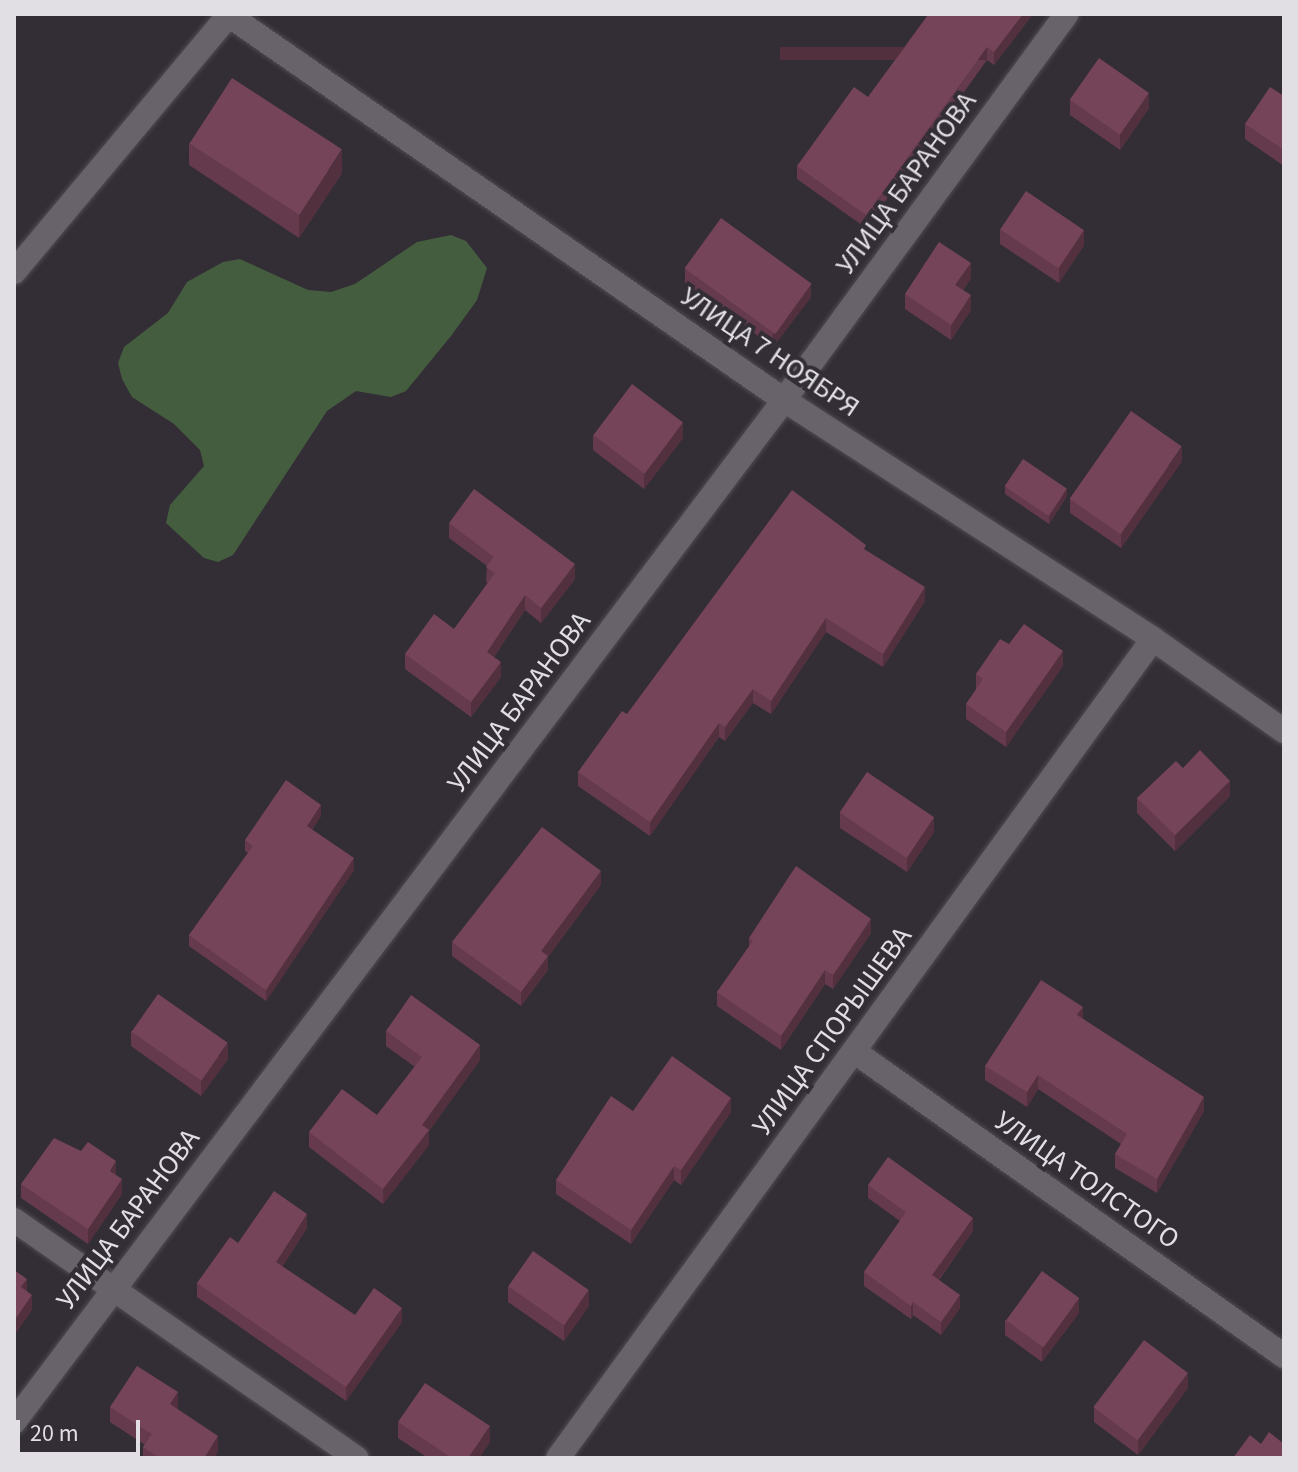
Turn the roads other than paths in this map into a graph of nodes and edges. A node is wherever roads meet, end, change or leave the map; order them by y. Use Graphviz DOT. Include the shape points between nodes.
graph roads {
  1 [pos="229,14"];
  2 [pos="1066,14"];
  3 [pos="14,272"];
  4 [pos="784,400"];
  5 [pos="1153,639"];
  6 [pos="1284,731"];
  7 [pos="855,1052"];
  8 [pos="14,1220"];
  9 [pos="114,1288"];
  10 [pos="1284,1356"];
  11 [pos="14,1422"];
  12 [pos="356,1458"];
  13 [pos="558,1458"];
  1 -- 3 [label="street"];
  1 -- 4 [label="street, УЛИЦА 7 НОЯБРЯ"];
  2 -- 4 [label="street, УЛИЦА БАРАНОВА"];
  4 -- 5 [label="street, УЛИЦА 7 НОЯБРЯ"];
  4 -- 9 [label="street, УЛИЦА БАРАНОВА"];
  5 -- 6 [label="street, УЛИЦА 7 НОЯБРЯ"];
  5 -- 7 [label="street, УЛИЦА СПОРЫШЕВА"];
  7 -- 10 [label="street, УЛИЦА ТОЛСТОГО"];
  7 -- 13 [label="street, УЛИЦА СПОРЫШЕВА"];
  8 -- 9 [label="street"];
  9 -- 11 [label="street, УЛИЦА БАРАНОВА"];
  9 -- 12 [label="street"];
}
